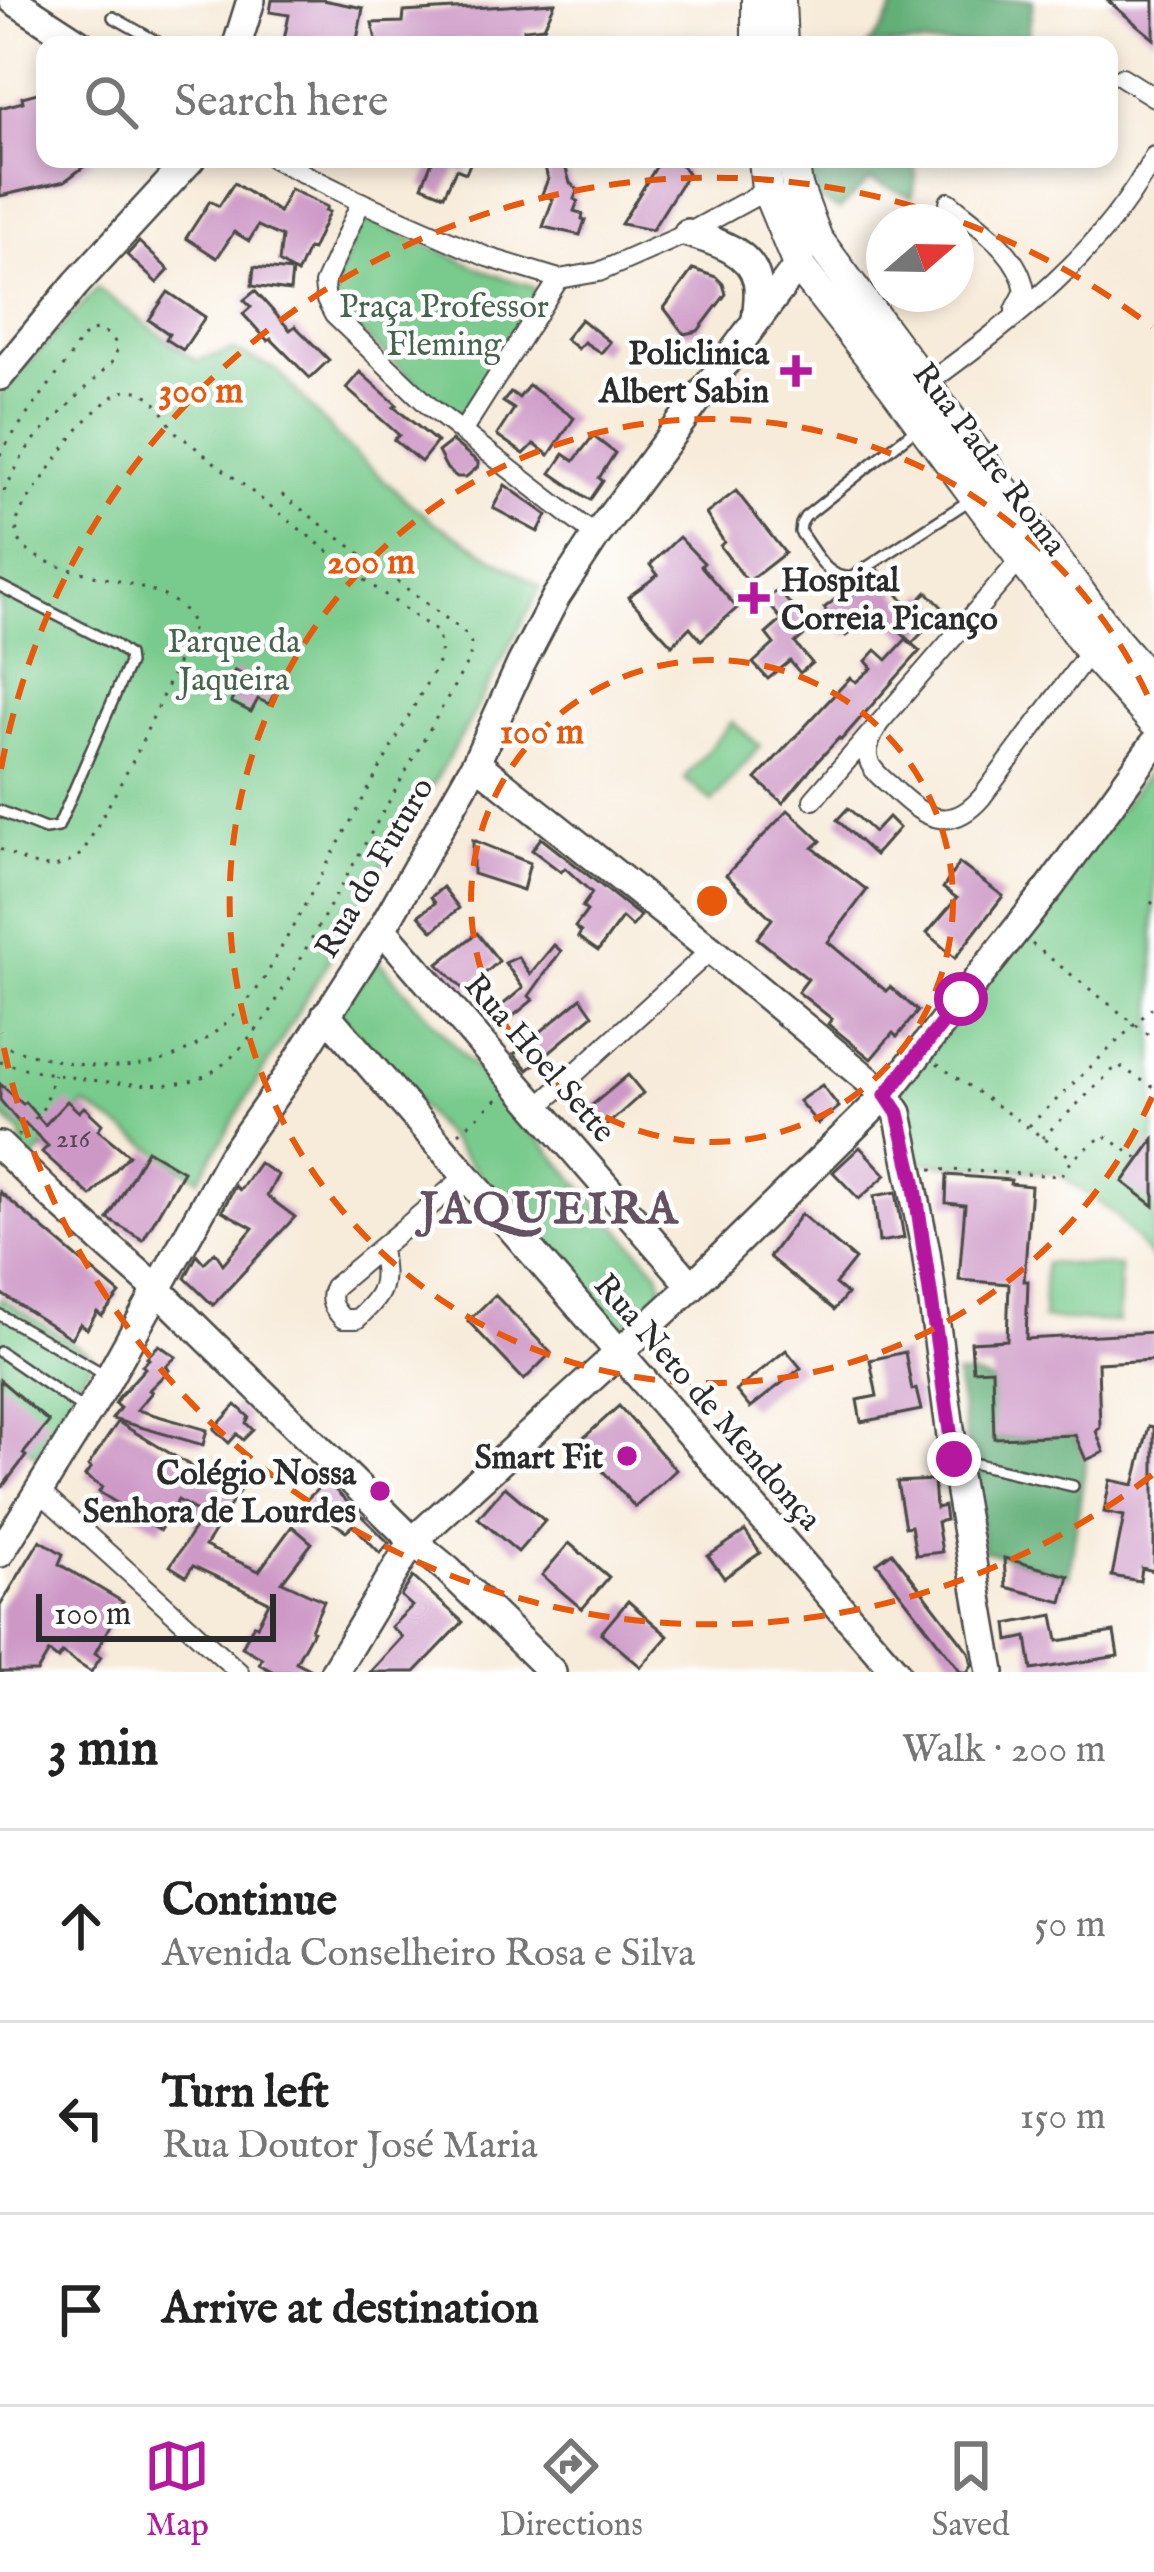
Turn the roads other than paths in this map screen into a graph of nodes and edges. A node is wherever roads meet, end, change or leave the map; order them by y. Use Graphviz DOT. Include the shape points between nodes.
graph roads {
  1 [pos="13,0"];
  2 [pos="251,0"];
  3 [pos="757,0"];
  4 [pos="780,0"];
  5 [pos="113,17"];
  6 [pos="68,36"];
  7 [pos="147,36"];
  8 [pos="239,36"];
  9 [pos="757,36"];
  10 [pos="782,36"];
  11 [pos="1123,77"];
  12 [pos="1154,98"];
  13 [pos="1152,163"];
  14 [pos="182,168"];
  15 [pos="309,168"];
  16 [pos="794,168"];
  17 [pos="766,174"];
  18 [pos="362,202"];
  19 [pos="949,202"];
  20 [pos="809,224"];
  21 [pos="688,232"];
  22 [pos="798,266"];
  23 [pos="559,279"];
  24 [pos="755,320"];
  25 [pos="1007,325"];
  26 [pos="0,376"];
  27 [pos="927,384"];
  28 [pos="922,424"];
  29 [pos="462,432"];
  30 [pos="975,496"];
  31 [pos="596,536"];
  32 [pos="1021,559"];
  33 [pos="0,586"];
  34 [pos="1090,651"];
  35 [pos="1154,685"];
  36 [pos="1154,722"];
  37 [pos="878,725"];
  38 [pos="1154,744"];
  39 [pos="476,763"];
  40 [pos="813,800"];
  41 [pos="0,811"];
  42 [pos="382,929"];
  43 [pos="711,950"];
  44 [pos="326,1014"];
  45 [pos="886,1095"];
  46 [pos="537,1108"];
  47 [pos="2,1148"];
  48 [pos="467,1175"];
  49 [pos="381,1248"];
  50 [pos="692,1286"];
  51 [pos="158,1289"];
  52 [pos="0,1315"];
  53 [pos="0,1352"];
  54 [pos="620,1352"];
  55 [pos="109,1377"];
  56 [pos="88,1412"];
  57 [pos="954,1459"];
  58 [pos="1073,1486"];
  59 [pos="39,1491"];
  60 [pos="413,1541"];
  61 [pos="0,1553"];
  62 [pos="239,1672"];
  63 [pos="334,1672"];
  64 [pos="553,1672"];
  65 [pos="896,1672"];
  66 [pos="991,1672"];
  1 -- 6 [label="street"];
  2 -- 8 [label="street"];
  3 -- 9 [label="main road"];
  4 -- 10 [label="main road"];
  5 -- 7 [label="lane"];
  11 -- 12 [label="street"];
  13 -- 25 [label="street" via="1079,257"];
  14 -- 26 [label="street"];
  15 -- 18 [label="street"];
  16 -- 20 [label="main road, Rua Padre Roma"];
  17 -- 21 [label="street"];
  17 -- 22 [label="main road, Rua Padre Roma"];
  18 -- 23 [label="street"];
  18 -- 29 [label="street" via="324,284 326,300"];
  19 -- 25 [label="street" via="1022,274 1024,291"];
  20 -- 22 [label="street, Rua do Futuro"];
  20 -- 27 [label="main road, Rua Padre Roma"];
  21 -- 23 [label="street" via="599,272"];
  21 -- 24 [label="street" via="752,267 759,284"];
  22 -- 24 [label="street, Rua do Futuro"];
  22 -- 28 [label="main road, Rua Padre Roma"];
  23 -- 29 [label="street"];
  24 -- 31 [label="street, Rua do Futuro"];
  25 -- 27 [label="street"];
  27 -- 35 [label="main road, Rua Padre Roma"];
  28 -- 30 [label="main road, Rua Padre Roma"];
  28 -- 30 [label="lane" via="805,517 800,532 832,574 852,577"];
  29 -- 31 [label="street"];
  30 -- 32 [label="main road, Rua Padre Roma"];
  31 -- 39 [label="street, Rua do Futuro" via="556,597"];
  32 -- 34 [label="main road, Rua Padre Roma"];
  32 -- 37 [label="street"];
  33 -- 41 [label="lane" via="115,645 129,663 58,826 45,829"];
  34 -- 36 [label="main road, Rua Padre Roma"];
  34 -- 37 [label="street" via="965,813 923,813 878,774 868,757"];
  37 -- 40 [label="street"];
  38 -- 45 [label="street"];
  39 -- 42 [label="street, Rua do Futuro"];
  39 -- 43 [label="street"];
  42 -- 44 [label="street, Rua do Futuro"];
  42 -- 46 [label="street, Rua Hoel Sette"];
  43 -- 45 [label="street"];
  43 -- 46 [label="street"];
  44 -- 48 [label="street, Rua Neto de Mendonça"];
  44 -- 51 [label="street, Rua do Futuro" via="231,1156"];
  45 -- 50 [label="street"];
  45 -- 57 [label="street" via="911,1168"];
  46 -- 50 [label="street, Rua Hoel Sette"];
  47 -- 51 [label="street"];
  48 -- 49 [label="street"];
  48 -- 54 [label="street, Rua Neto de Mendonça"];
  50 -- 54 [label="street"];
  51 -- 55 [label="street, Rua do Futuro"];
  51 -- 60 [label="street"];
  52 -- 55 [label="lane"];
  53 -- 56 [label="lane"];
  54 -- 60 [label="street"];
  54 -- 65 [label="street, Rua Neto de Mendonça"];
  55 -- 56 [label="street, Rua do Futuro"];
  56 -- 59 [label="street, Rua do Futuro"];
  57 -- 58 [label="lane"];
  57 -- 66 [label="street"];
  59 -- 61 [label="street, Rua do Futuro"];
  59 -- 62 [label="street"];
  60 -- 63 [label="street"];
  60 -- 64 [label="street"];
}
